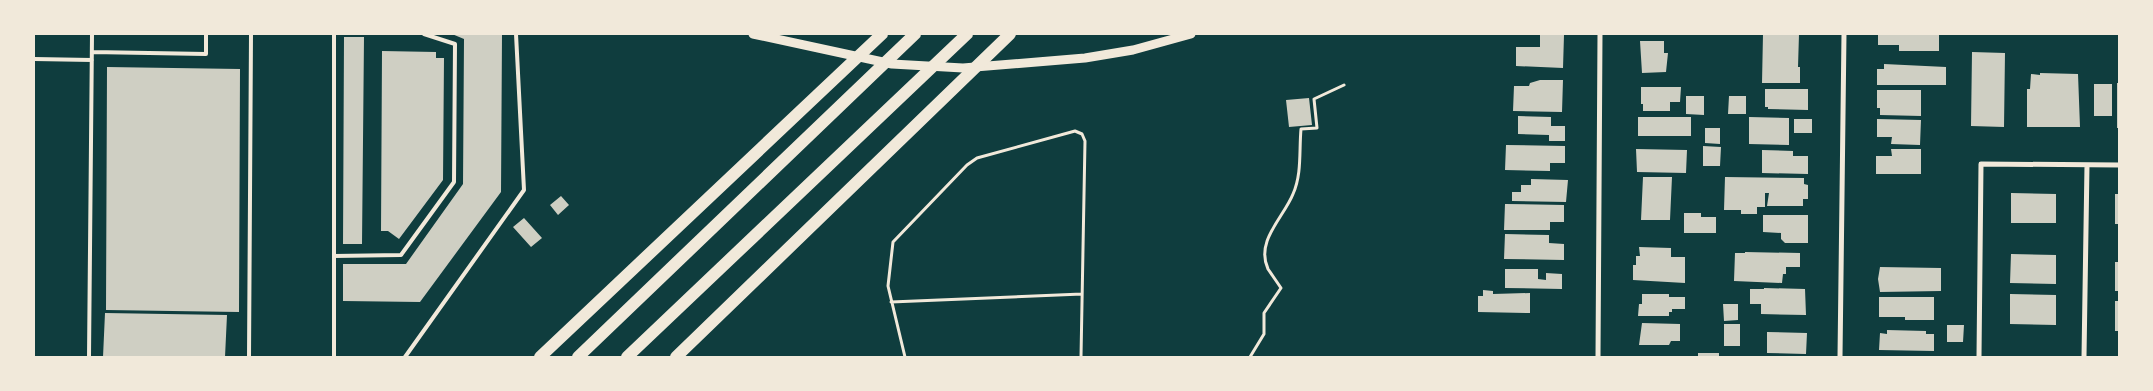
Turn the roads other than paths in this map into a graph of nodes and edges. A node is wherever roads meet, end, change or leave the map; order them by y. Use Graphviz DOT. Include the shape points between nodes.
graph roads {
  1 [pos="92,34"];
  2 [pos="206,34"];
  3 [pos="251,34"];
  4 [pos="334,34"];
  5 [pos="424,34"];
  6 [pos="516,34"];
  7 [pos="754,34"];
  8 [pos="882,34"];
  9 [pos="915,34"];
  10 [pos="967,34"];
  11 [pos="1010,34"];
  12 [pos="1191,34"];
  13 [pos="1600,34"];
  14 [pos="1844,34"];
  15 [pos="92,52"];
  16 [pos="34,59"];
  17 [pos="92,60"];
  18 [pos="2087,165"];
  19 [pos="2119,165"];
  20 [pos="334,256"];
  21 [pos="89,357"];
  22 [pos="249,357"];
  23 [pos="334,357"];
  24 [pos="405,357"];
  25 [pos="540,357"];
  26 [pos="578,357"];
  27 [pos="627,357"];
  28 [pos="676,357"];
  29 [pos="1598,357"];
  30 [pos="1840,357"];
  31 [pos="1979,357"];
  32 [pos="2084,357"];
  1 -- 15 [label="lane"];
  2 -- 15 [label="lane" via="206,54"];
  3 -- 22 [label="lane"];
  4 -- 20 [label="lane"];
  5 -- 20 [label="lane" via="455,44 454,182 400,255"];
  6 -- 24 [label="lane" via="524,190"];
  7 -- 12 [label="street" via="892,64 963,68 1085,58 1133,50"];
  8 -- 25 [label="highway"];
  9 -- 26 [label="highway"];
  10 -- 27 [label="highway"];
  11 -- 28 [label="highway"];
  13 -- 29 [label="street"];
  14 -- 30 [label="street"];
  15 -- 17 [label="lane"];
  16 -- 17 [label="lane"];
  17 -- 21 [label="lane"];
  18 -- 19 [label="street"];
  18 -- 31 [label="street" via="1981,164"];
  18 -- 32 [label="street"];
  20 -- 23 [label="lane"];
}
